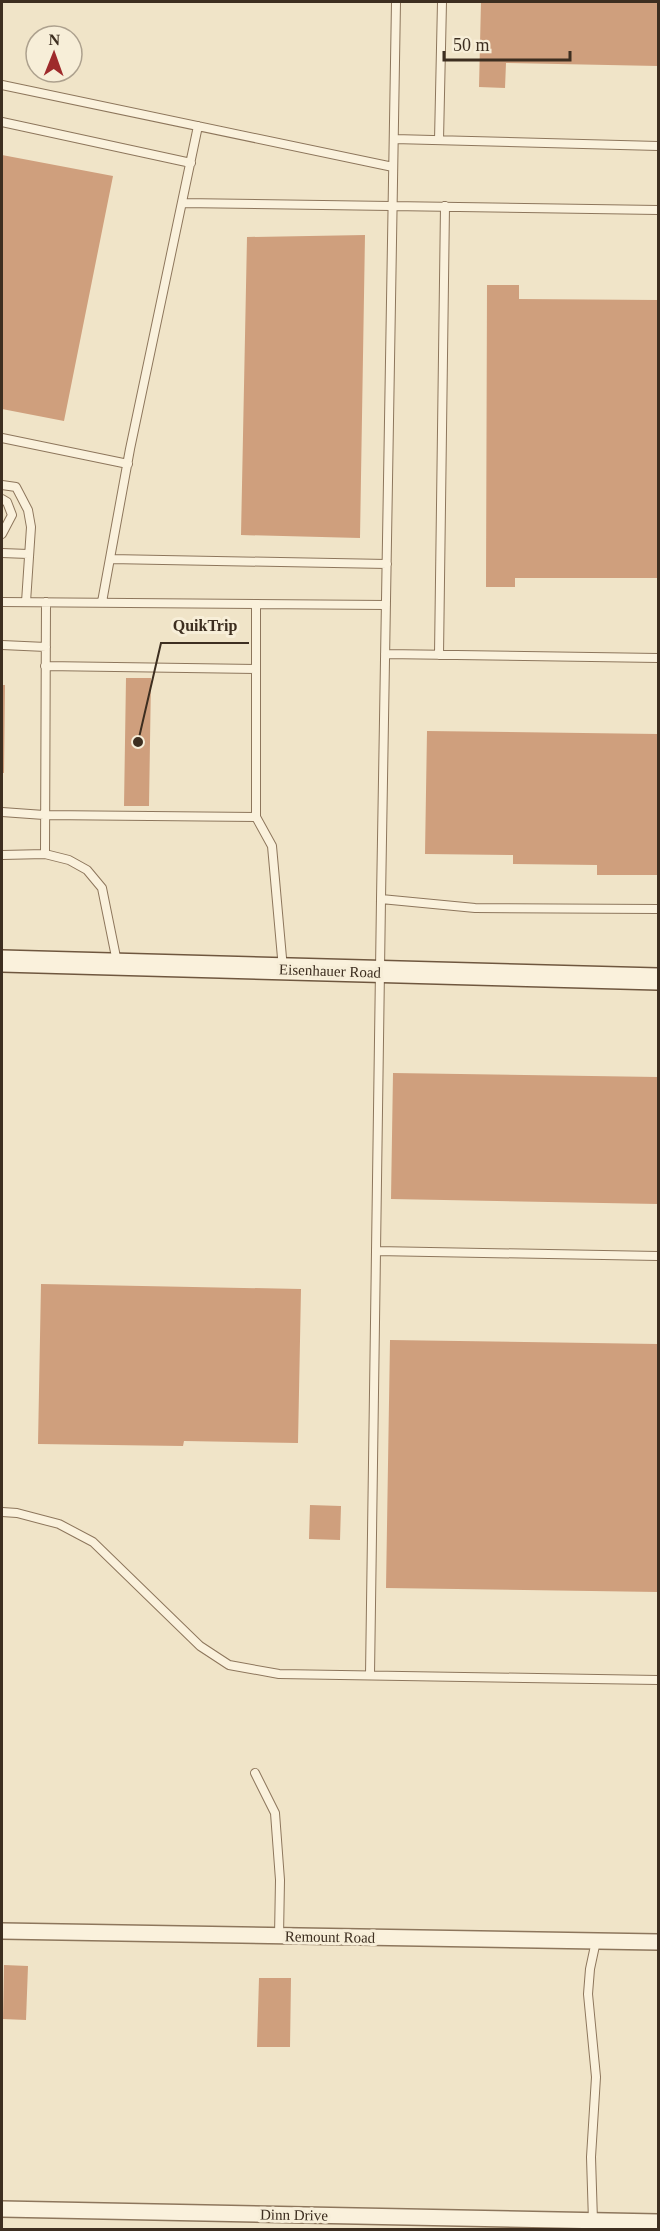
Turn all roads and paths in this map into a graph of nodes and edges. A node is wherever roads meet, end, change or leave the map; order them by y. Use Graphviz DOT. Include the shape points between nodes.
graph roads {
  1 [pos="396,2"];
  2 [pos="442,2"];
  3 [pos="2,85"];
  4 [pos="2,122"];
  5 [pos="198,126"];
  6 [pos="394,139"];
  7 [pos="439,140"];
  8 [pos="658,146"];
  9 [pos="191,163"];
  10 [pos="393,167"];
  11 [pos="182,203"];
  12 [pos="393,205"];
  13 [pos="445,206"];
  14 [pos="658,210"];
  15 [pos="2,438"];
  16 [pos="128,464"];
  17 [pos="2,485"];
  18 [pos="2,499"];
  19 [pos="2,534"];
  20 [pos="2,553"];
  21 [pos="28,554"];
  22 [pos="110,559"];
  23 [pos="387,564"];
  24 [pos="2,602"];
  25 [pos="26,602"];
  26 [pos="46,602"];
  27 [pos="102,603"];
  28 [pos="256,604"];
  29 [pos="386,605"];
  30 [pos="2,645"];
  31 [pos="46,647"];
  32 [pos="385,654"];
  33 [pos="439,655"];
  34 [pos="658,658"];
  35 [pos="45,666"];
  36 [pos="256,669"];
  37 [pos="2,812"];
  38 [pos="44,815"];
  39 [pos="256,817"];
  40 [pos="45,854"];
  41 [pos="2,855"];
  42 [pos="381,899"];
  43 [pos="658,909"];
  44 [pos="2,961"];
  45 [pos="118,965"];
  46 [pos="283,970"];
  47 [pos="380,973"];
  48 [pos="658,979"];
  49 [pos="376,1251"];
  50 [pos="658,1256"];
  51 [pos="2,1512"];
  52 [pos="370,1675"];
  53 [pos="658,1680"];
  54 [pos="255,1773"];
  55 [pos="2,1931"];
  56 [pos="279,1936"];
  57 [pos="596,1941"];
  58 [pos="658,1942"];
  59 [pos="2,2209"];
  60 [pos="593,2221"];
  61 [pos="658,2222"];
  1 -- 6 [label="lane"];
  2 -- 7 [label="lane"];
  3 -- 5 [label="lane"];
  4 -- 9 [label="lane"];
  5 -- 9 [label="lane"];
  5 -- 10 [label="lane"];
  6 -- 7 [label="lane"];
  6 -- 10 [label="lane"];
  7 -- 8 [label="lane"];
  9 -- 11 [label="lane"];
  10 -- 12 [label="lane"];
  11 -- 12 [label="lane"];
  11 -- 16 [label="lane"];
  12 -- 13 [label="lane"];
  12 -- 23 [label="lane"];
  13 -- 14 [label="lane"];
  13 -- 33 [label="lane"];
  15 -- 16 [label="lane"];
  16 -- 22 [label="lane"];
  17 -- 21 [label="lane" via="16,487 28,510"];
  18 -- 19 [label="lane" via="12,515"];
  20 -- 21 [label="lane"];
  21 -- 25 [label="lane"];
  22 -- 23 [label="lane"];
  22 -- 27 [label="lane"];
  23 -- 29 [label="lane"];
  24 -- 25 [label="lane"];
  25 -- 26 [label="lane"];
  26 -- 27 [label="lane"];
  26 -- 31 [label="lane"];
  27 -- 28 [label="lane"];
  28 -- 29 [label="lane"];
  28 -- 36 [label="lane"];
  29 -- 32 [label="lane"];
  30 -- 31 [label="lane"];
  31 -- 35 [label="lane"];
  32 -- 33 [label="lane"];
  32 -- 42 [label="lane"];
  33 -- 34 [label="lane"];
  35 -- 36 [label="lane"];
  35 -- 38 [label="lane"];
  36 -- 39 [label="lane"];
  37 -- 38 [label="lane"];
  38 -- 39 [label="lane"];
  38 -- 40 [label="lane"];
  39 -- 46 [label="lane" via="272,846"];
  40 -- 41 [label="lane"];
  40 -- 45 [label="lane" via="87,870 102,888"];
  42 -- 43 [label="lane" via="475,908"];
  42 -- 47 [label="lane"];
  44 -- 45 [label="main road, Eisenhauer Road"];
  45 -- 46 [label="main road, Eisenhauer Road"];
  46 -- 47 [label="main road, Eisenhauer Road"];
  47 -- 48 [label="main road, Eisenhauer Road"];
  47 -- 49 [label="lane"];
  49 -- 50 [label="lane"];
  49 -- 52 [label="lane"];
  51 -- 52 [label="lane" via="59,1524 93,1542 200,1646 229,1665 279,1674"];
  52 -- 53 [label="lane"];
  54 -- 56 [label="lane" via="275,1813"];
  55 -- 56 [label="street, Remount Road"];
  56 -- 57 [label="street, Remount Road"];
  57 -- 58 [label="street, Remount Road"];
  57 -- 60 [label="lane" via="588,1994 596,2077 591,2157"];
  59 -- 60 [label="street, Dinn Drive"];
  60 -- 61 [label="street, Dinn Drive"];
}
